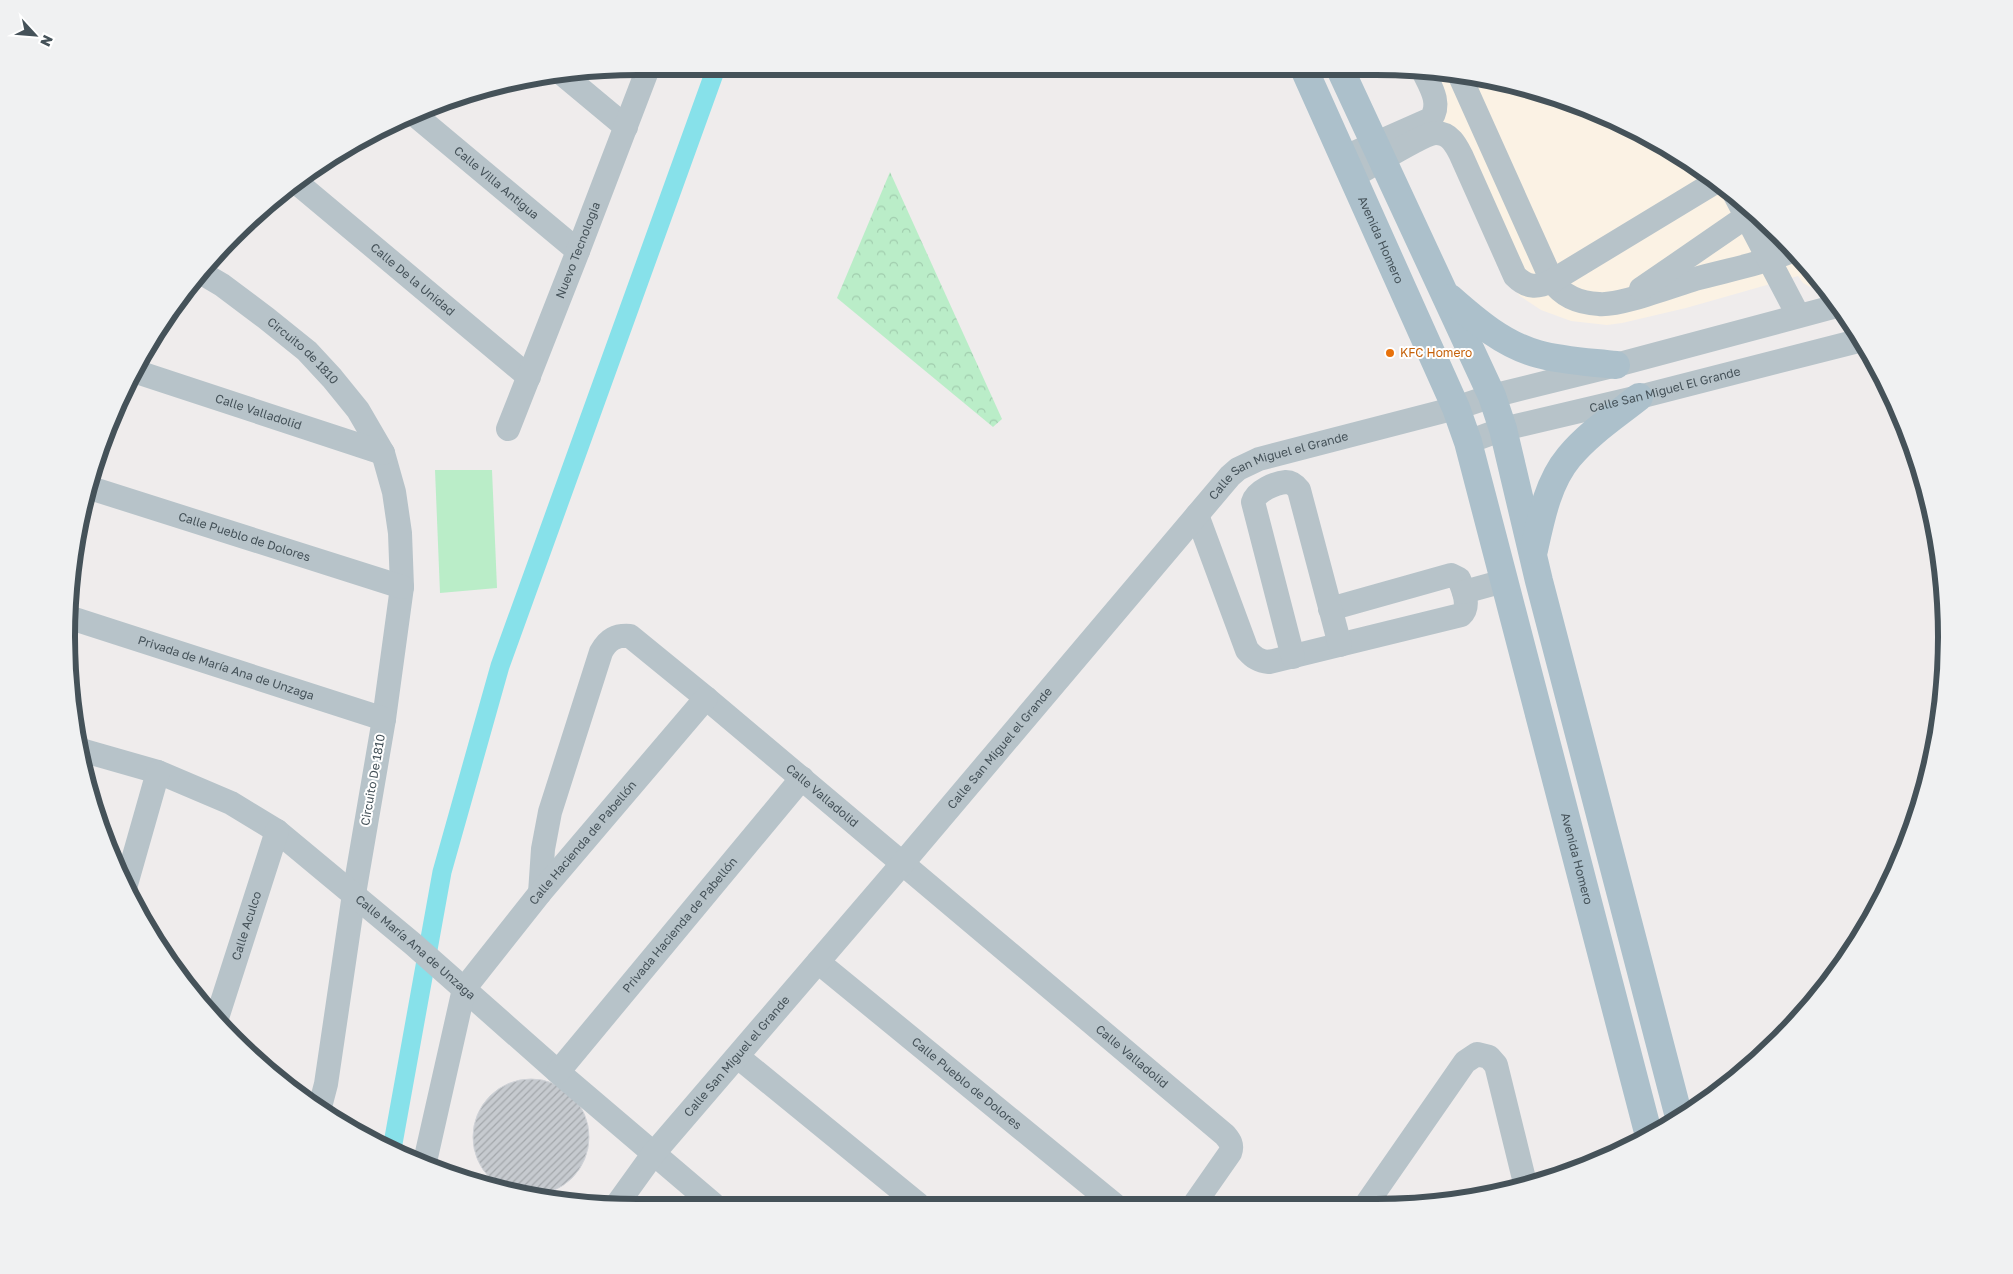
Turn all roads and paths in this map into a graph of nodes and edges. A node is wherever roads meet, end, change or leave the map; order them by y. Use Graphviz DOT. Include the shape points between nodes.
graph roads {
  1 [pos="646,75"];
  2 [pos="1307,75"];
  3 [pos="1343,75"];
  4 [pos="1426,77"];
  5 [pos="569,79"];
  6 [pos="1463,82"];
  7 [pos="420,119"];
  8 [pos="626,127"];
  9 [pos="1379,153"];
  10 [pos="1349,166"];
  11 [pos="1710,186"];
  12 [pos="301,187"];
  13 [pos="1745,212"];
  14 [pos="1747,216"];
  15 [pos="578,251"];
  16 [pos="1786,253"];
  17 [pos="1770,261"];
  18 [pos="206,276"];
  19 [pos="1552,282"];
  20 [pos="1444,292"];
  21 [pos="1624,300"];
  22 [pos="1831,307"];
  23 [pos="1798,315"];
  24 [pos="1854,342"];
  25 [pos="1616,365"];
  26 [pos="140,374"];
  27 [pos="529,377"];
  28 [pos="1492,396"];
  29 [pos="1639,397"];
  30 [pos="1456,408"];
  31 [pos="508,429"];
  32 [pos="1502,429"];
  33 [pos="1468,442"];
  34 [pos="383,453"];
  35 [pos="95,489"];
  36 [pos="1197,515"];
  37 [pos="1536,568"];
  38 [pos="1504,581"];
  39 [pos="402,587"];
  40 [pos="1464,592"];
  41 [pos="1330,609"];
  42 [pos="75,619"];
  43 [pos="1340,645"];
  44 [pos="1293,657"];
  45 [pos="706,698"];
  46 [pos="384,719"];
  47 [pos="87,752"];
  48 [pos="158,772"];
  49 [pos="802,778"];
  50 [pos="277,831"];
  51 [pos="902,864"];
  52 [pos="128,875"];
  53 [pos="540,893"];
  54 [pos="354,894"];
  55 [pos="818,962"];
  56 [pos="464,989"];
  57 [pos="219,1013"];
  58 [pos="738,1057"];
  59 [pos="558,1072"];
  60 [pos="321,1102"];
  61 [pos="1677,1111"];
  62 [pos="1647,1129"];
  63 [pos="654,1153"];
  64 [pos="426,1157"];
  65 [pos="1524,1179"];
  66 [pos="621,1199"];
  67 [pos="707,1199"];
  68 [pos="912,1199"];
  69 [pos="1108,1199"];
  70 [pos="1197,1199"];
  71 [pos="1372,1199"];
  1 -- 8 [label="street, Nuevo Tecnologia"];
  2 -- 10 [label="main road, Avenida Homero"];
  3 -- 9 [label="main road"];
  4 -- 9 [label="street" via="1436,106 1434,115"];
  5 -- 8 [label="street"];
  6 -- 19 [label="street"];
  7 -- 15 [label="street, Calle Villa Antigua"];
  8 -- 15 [label="street, Nuevo Tecnologia"];
  9 -- 10 [label="street"];
  9 -- 19 [label="street" via="1435,133 1450,138 1514,276 1535,287"];
  9 -- 20 [label="main road"];
  10 -- 30 [label="main road, Avenida Homero"];
  11 -- 19 [label="street"];
  12 -- 27 [label="street, Calle De la Unidad"];
  13 -- 14 [label="street"];
  14 -- 17 [label="street"];
  14 -- 21 [label="street"];
  15 -- 27 [label="street, Nuevo Tecnologia"];
  16 -- 17 [label="street"];
  17 -- 21 [label="street"];
  17 -- 23 [label="street"];
  18 -- 34 [label="street, Circuito de 1810" via="308,351 358,410"];
  19 -- 21 [label="street" via="1558,290 1580,301 1601,305"];
  20 -- 25 [label="main road" via="1489,330 1536,353 1559,359"];
  20 -- 28 [label="main road"];
  22 -- 23 [label="street"];
  23 -- 25 [label="street"];
  24 -- 29 [label="street, Calle San Miguel El Grande"];
  25 -- 28 [label="street"];
  26 -- 34 [label="street, Calle Valladolid"];
  27 -- 31 [label="street, Nuevo Tecnologia"];
  28 -- 30 [label="street"];
  28 -- 32 [label="main road"];
  29 -- 32 [label="street, Calle San Miguel El Grande"];
  29 -- 37 [label="main road" via="1587,438 1557,475 1546,501"];
  30 -- 33 [label="main road, Avenida Homero"];
  30 -- 36 [label="street, Calle San Miguel el Grande" via="1259,459 1230,476"];
  32 -- 33 [label="street, Calle San Miguel El Grande"];
  32 -- 37 [label="main road"];
  33 -- 38 [label="main road, Avenida Homero"];
  34 -- 39 [label="street, Circuito De 1810" via="394,492 400,533"];
  35 -- 39 [label="street, Calle Pueblo de Dolores"];
  36 -- 44 [label="street" via="1247,650 1262,662"];
  36 -- 51 [label="street, Calle San Miguel el Grande"];
  37 -- 61 [label="main road"];
  38 -- 40 [label="street"];
  38 -- 62 [label="main road, Avenida Homero"];
  39 -- 46 [label="street, Circuito De 1810"];
  40 -- 41 [label="street" via="1459,578 1452,575"];
  40 -- 43 [label="street" via="1466,607 1461,615"];
  41 -- 43 [label="street"];
  41 -- 44 [label="street" via="1300,490 1286,482 1259,492 1253,502"];
  42 -- 46 [label="street, Privada de María Ana de Unzaga"];
  43 -- 44 [label="street"];
  45 -- 49 [label="street, Calle Valladolid"];
  45 -- 53 [label="street, Calle Hacienda de Pabellón"];
  45 -- 53 [label="street, Calle Valladolid" via="634,638 616,637 604,646 550,812"];
  46 -- 54 [label="street, Circuito De 1810"];
  47 -- 48 [label="street, Calle María Ana de Unzaga"];
  48 -- 50 [label="street, Calle María Ana de Unzaga" via="231,803"];
  48 -- 52 [label="street"];
  49 -- 51 [label="street, Calle Valladolid"];
  49 -- 59 [label="street, Privada Hacienda de Pabellón"];
  50 -- 54 [label="street, Calle María Ana de Unzaga"];
  50 -- 57 [label="street, Calle Aculco"];
  51 -- 55 [label="street, Calle San Miguel el Grande"];
  51 -- 70 [label="street, Calle Valladolid" via="1231,1142 1230,1153"];
  53 -- 56 [label="street, Calle Hacienda de Pabellón"];
  54 -- 56 [label="street, Calle María Ana de Unzaga"];
  54 -- 60 [label="street, Circuito De 1810"];
  55 -- 58 [label="street, Calle San Miguel el Grande"];
  55 -- 69 [label="street, Calle Pueblo de Dolores"];
  56 -- 59 [label="street, Calle María Ana de Unzaga"];
  56 -- 64 [label="street"];
  58 -- 63 [label="street, Calle San Miguel el Grande"];
  58 -- 68 [label="street"];
  59 -- 63 [label="street, Calle María Ana de Unzaga"];
  63 -- 66 [label="street, Calle San Miguel el Grande"];
  63 -- 67 [label="street, Calle María Ana de Unzaga"];
  65 -- 71 [label="street" via="1496,1065 1489,1057 1477,1054 1465,1062"];
}
